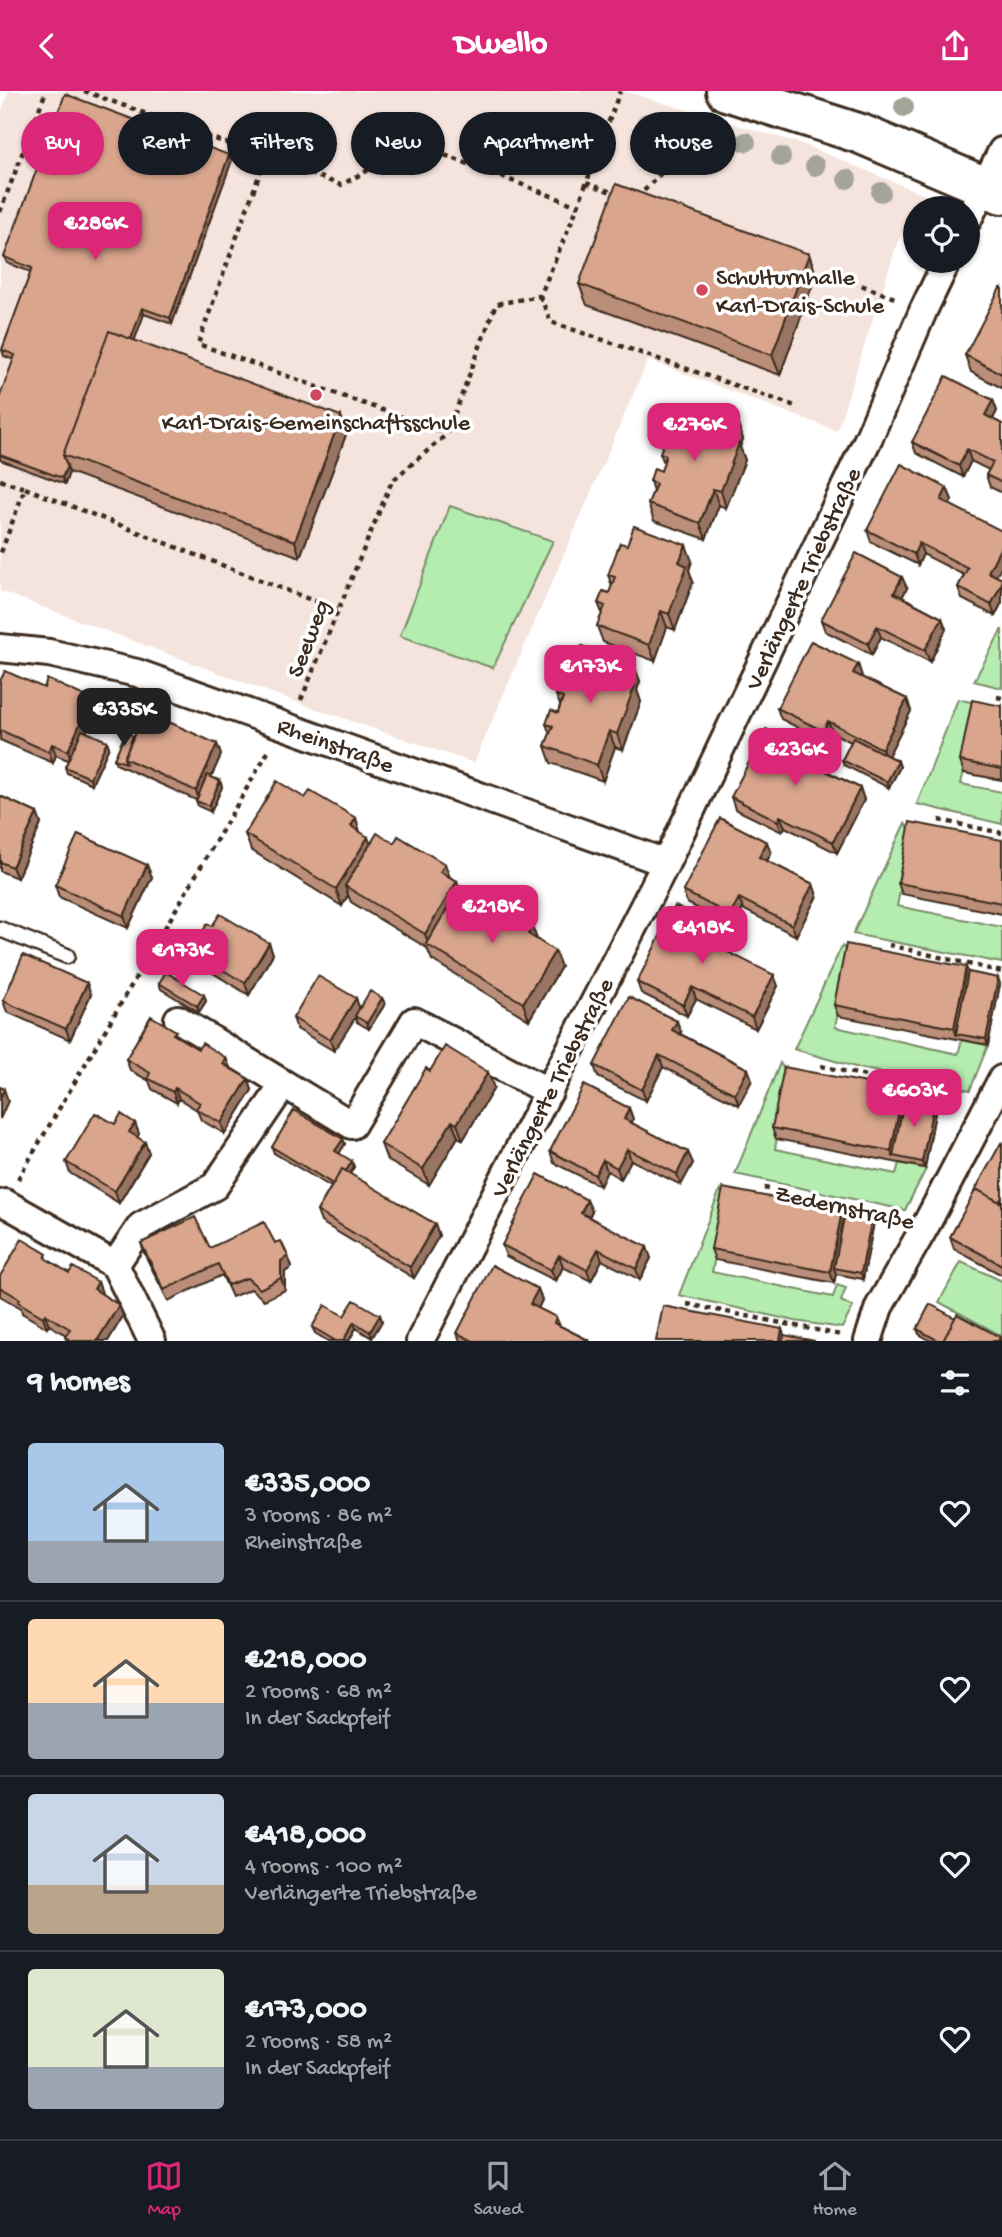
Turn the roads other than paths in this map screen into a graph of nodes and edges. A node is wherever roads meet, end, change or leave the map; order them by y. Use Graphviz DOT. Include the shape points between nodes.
graph roads {
  1 [pos="726,91"];
  2 [pos="1002,151"];
  3 [pos="993,190"];
  4 [pos="980,205"];
  5 [pos="941,273"];
  6 [pos="0,648"];
  7 [pos="666,863"];
  8 [pos="0,929"];
  9 [pos="67,956"];
  10 [pos="178,1019"];
  11 [pos="1002,1079"];
  12 [pos="284,1084"];
  13 [pos="549,1092"];
  14 [pos="2,1202"];
  15 [pos="116,1265"];
  16 [pos="152,1341"];
  17 [pos="420,1341"];
  18 [pos="868,1341"];
  1 -- 3 [label="main road" via="861,134"];
  2 -- 3 [label="street"];
  3 -- 4 [label="street"];
  5 -- 7 [label="street, Verlängerte Triebstraße" via="869,437"];
  6 -- 7 [label="street, Rheinstraße" via="49,653 137,673"];
  7 -- 13 [label="street, Verlängerte Triebstraße"];
  8 -- 9 [label="lane"];
  10 -- 12 [label="street"];
  11 -- 18 [label="street, Zedernstraße" via="879,1307"];
  12 -- 13 [label="street" via="352,1125 414,1021"];
  12 -- 15 [label="street" via="215,1186 141,1226"];
  13 -- 17 [label="street, Verlängerte Triebstraße"];
  14 -- 15 [label="street"];
  15 -- 16 [label="street"];
}
